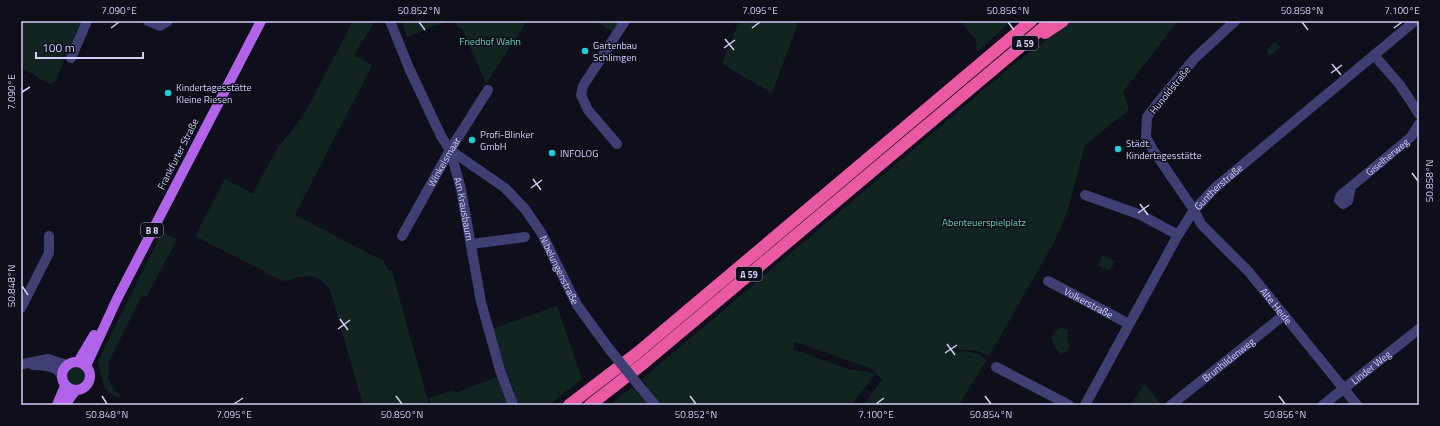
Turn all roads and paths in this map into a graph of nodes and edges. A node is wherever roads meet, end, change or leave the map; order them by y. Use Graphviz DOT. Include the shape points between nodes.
graph roads {
  1 [pos="87,21"];
  2 [pos="148,21"];
  3 [pos="168,21"];
  4 [pos="261,21"];
  5 [pos="390,21"];
  6 [pos="625,21"];
  7 [pos="1025,21"];
  8 [pos="1031,21"];
  9 [pos="1051,21"];
  10 [pos="1063,21"];
  11 [pos="1235,21"];
  12 [pos="1415,21"];
  13 [pos="1008,41"];
  14 [pos="1374,55"];
  15 [pos="71,58"];
  16 [pos="999,65"];
  17 [pos="488,90"];
  18 [pos="1419,114"];
  19 [pos="1419,124"];
  20 [pos="617,144"];
  21 [pos="450,150"];
  22 [pos="1351,187"];
  23 [pos="1085,195"];
  24 [pos="1194,210"];
  25 [pos="1178,235"];
  26 [pos="49,236"];
  27 [pos="402,236"];
  28 [pos="525,237"];
  29 [pos="471,244"];
  30 [pos="1048,281"];
  31 [pos="21,308"];
  32 [pos="1284,314"];
  33 [pos="1129,324"];
  34 [pos="1419,329"];
  35 [pos="22,364"];
  36 [pos="82,364"];
  37 [pos="67,365"];
  38 [pos="996,367"];
  39 [pos="61,375"];
  40 [pos="70,388"];
  41 [pos="1344,388"];
  42 [pos="57,405"];
  43 [pos="65,405"];
  44 [pos="513,405"];
  45 [pos="568,405"];
  46 [pos="590,405"];
  47 [pos="655,405"];
  48 [pos="1069,405"];
  49 [pos="1085,405"];
  50 [pos="1172,405"];
  51 [pos="1323,405"];
  52 [pos="1357,405"];
  1 -- 15 [label="street"];
  2 -- 3 [label="street" via="160,26"];
  4 -- 36 [label="main road, Frankfurter Straße / B 8"];
  5 -- 21 [label="street, Am Krausbaum" via="409,68"];
  6 -- 20 [label="street" via="583,86 580,95 588,110"];
  7 -- 13 [label="highway"];
  8 -- 13 [label="highway, A 59"];
  9 -- 16 [label="highway, A 59"];
  10 -- 16 [label="highway"];
  11 -- 24 [label="street, Hunoldstraße" via="1195,58 1152,111 1146,124 1146,137 1153,150"];
  12 -- 14 [label="street, Guntherstraße"];
  13 -- 45 [label="highway, A 59" via="637,353"];
  14 -- 18 [label="street" via="1400,85"];
  14 -- 24 [label="street, Guntherstraße" via="1217,186"];
  16 -- 46 [label="highway, A 59" via="644,364"];
  17 -- 21 [label="street, Winkelsmaar"];
  19 -- 22 [label="street, Giselherweg" via="1411,137"];
  21 -- 27 [label="street, Winkelsmaar"];
  21 -- 29 [label="street, Am Krausbaum" via="461,189"];
  21 -- 47 [label="street, Nibelungenstraße, bridge" via="505,188 525,209 542,234 577,305"];
  23 -- 25 [label="street" via="1141,214"];
  24 -- 25 [label="street, Guntherstraße"];
  24 -- 32 [label="street, Alte Heide" via="1201,224 1249,272"];
  25 -- 33 [label="street, Guntherstraße"];
  26 -- 31 [label="street" via="49,253"];
  28 -- 29 [label="street"];
  29 -- 44 [label="street, Am Krausbaum" via="481,302 500,370"];
  30 -- 33 [label="street, Volkerstraße"];
  32 -- 41 [label="street, Alte Heide"];
  32 -- 50 [label="street, Brunhildenweg"];
  33 -- 49 [label="street, Guntherstraße"];
  34 -- 41 [label="street, Linder Weg"];
  35 -- 37 [label="street" via="48,359"];
  35 -- 39 [label="street" via="51,367"];
  36 -- 37 [label="main road"];
  36 -- 40 [label="main road" via="90,376 88,384 82,389"];
  37 -- 39 [label="main road"];
  38 -- 48 [label="street"];
  39 -- 40 [label="main road"];
  40 -- 42 [label="main road"];
  40 -- 43 [label="main road"];
  41 -- 51 [label="street, Linder Weg"];
  41 -- 52 [label="street, Alte Heide"];
}
